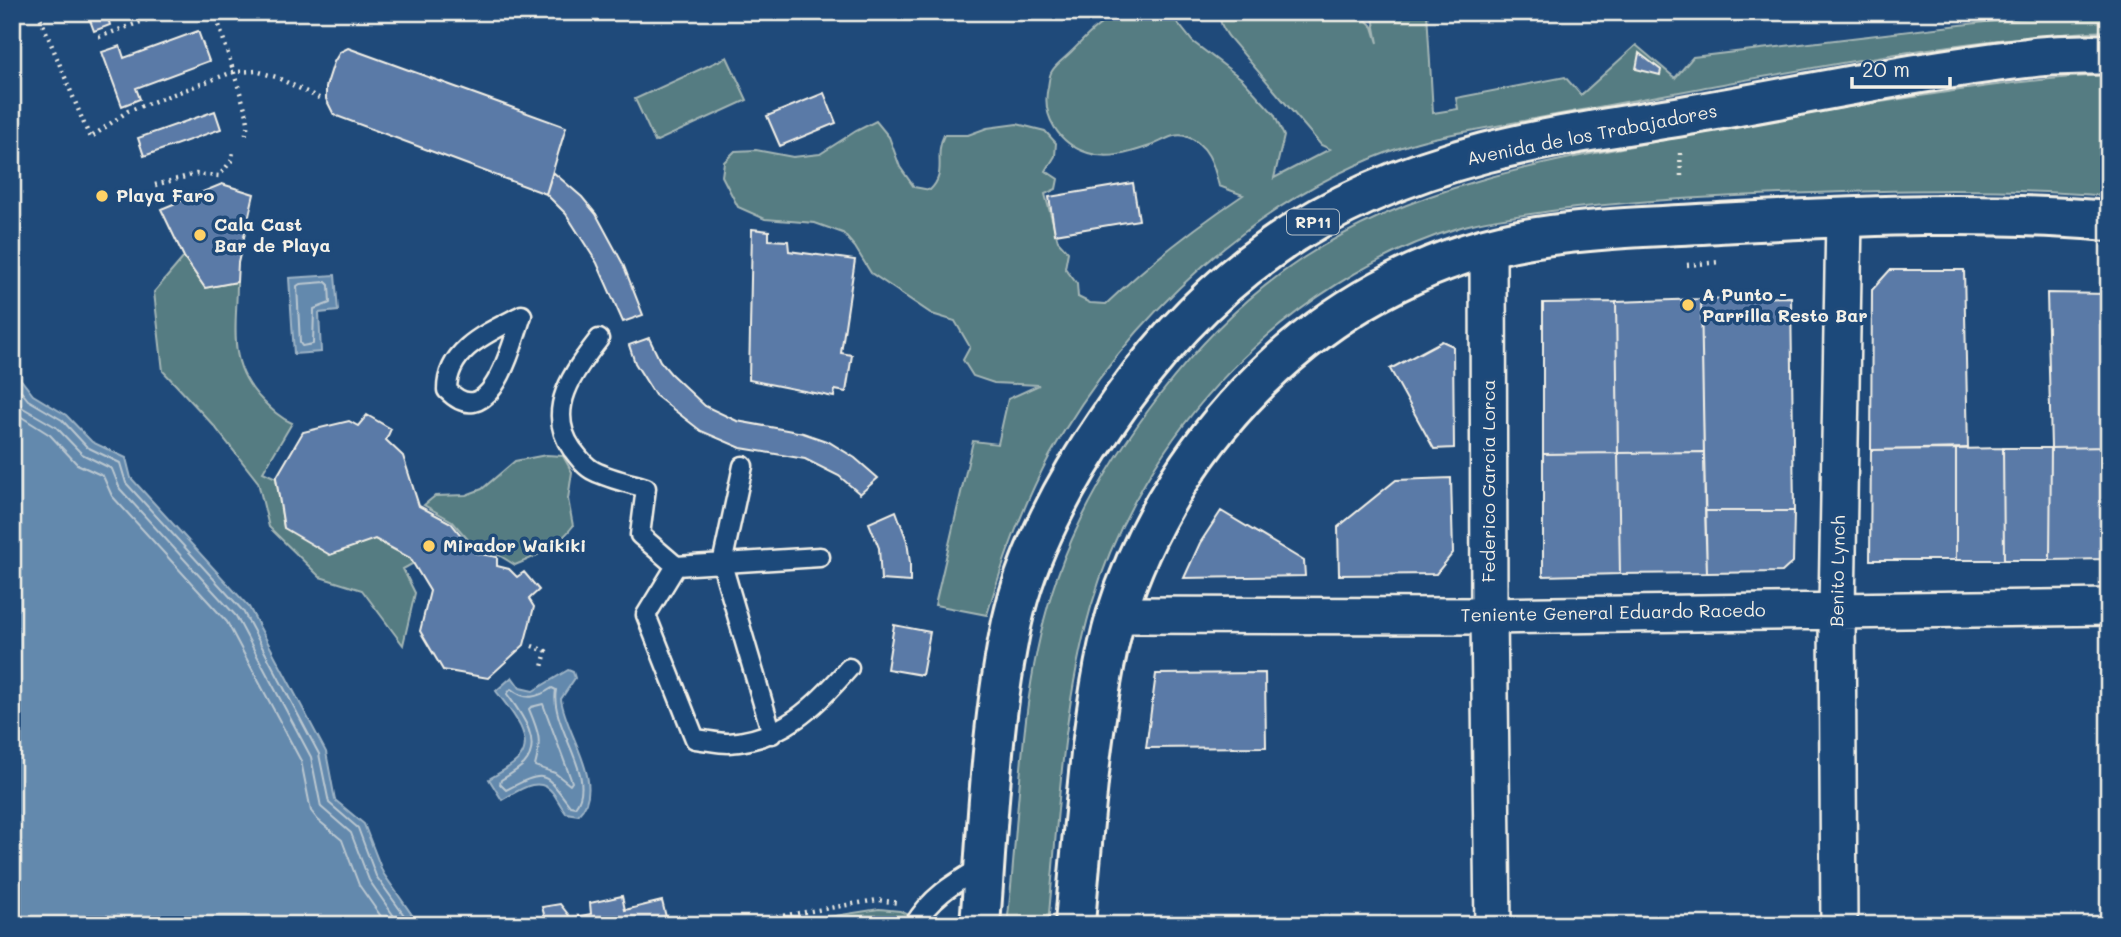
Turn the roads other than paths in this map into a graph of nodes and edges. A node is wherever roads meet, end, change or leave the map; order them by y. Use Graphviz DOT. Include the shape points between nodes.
graph roads {
  1 [pos="2109,54"];
  2 [pos="1844,217"];
  3 [pos="2109,221"];
  4 [pos="1489,248"];
  5 [pos="522,315"];
  6 [pos="600,338"];
  7 [pos="743,466"];
  8 [pos="820,557"];
  9 [pos="722,564"];
  10 [pos="676,566"];
  11 [pos="2109,607"];
  12 [pos="1837,609"];
  13 [pos="1117,615"];
  14 [pos="1489,616"];
  15 [pos="849,668"];
  16 [pos="772,734"];
  17 [pos="985,865"];
  18 [pos="914,925"];
  19 [pos="980,925"];
  20 [pos="1075,925"];
  21 [pos="1493,925"];
  22 [pos="1839,925"];
  1 -- 17 [label="main road, Avenida de los Trabajadores / RP11" via="2029,57 1483,153 1395,182 1279,241 1197,309 1153,357 1094,440 1040,539 1008,644"];
  2 -- 3 [label="main road" via="1988,214"];
  2 -- 4 [label="main road" via="1587,232"];
  2 -- 12 [label="street, Benito Lynch"];
  4 -- 13 [label="main road" via="1398,282 1306,338 1261,377 1232,408 1160,513"];
  4 -- 14 [label="street, Federico García Lorca"];
  5 -- 5 [label="lane" via="469,345 454,360 447,390 457,400 472,403 499,380"];
  6 -- 10 [label="lane" via="563,393 560,417 566,441 592,471 646,488 640,535"];
  7 -- 9 [label="lane"];
  8 -- 9 [label="lane"];
  9 -- 10 [label="lane"];
  9 -- 16 [label="lane"];
  10 -- 16 [label="lane" via="646,615 695,739 728,743"];
  11 -- 12 [label="street, Teniente General Eduardo Racedo"];
  12 -- 14 [label="street, Teniente General Eduardo Racedo"];
  12 -- 22 [label="street, Benito Lynch"];
  13 -- 14 [label="street, Teniente General Eduardo Racedo"];
  13 -- 20 [label="main road" via="1099,693"];
  14 -- 21 [label="street, Federico García Lorca"];
  15 -- 16 [label="lane" via="801,717"];
  17 -- 18 [label="lane" via="940,893"];
  17 -- 19 [label="main road, Avenida de los Trabajadores / RP11"];
}
